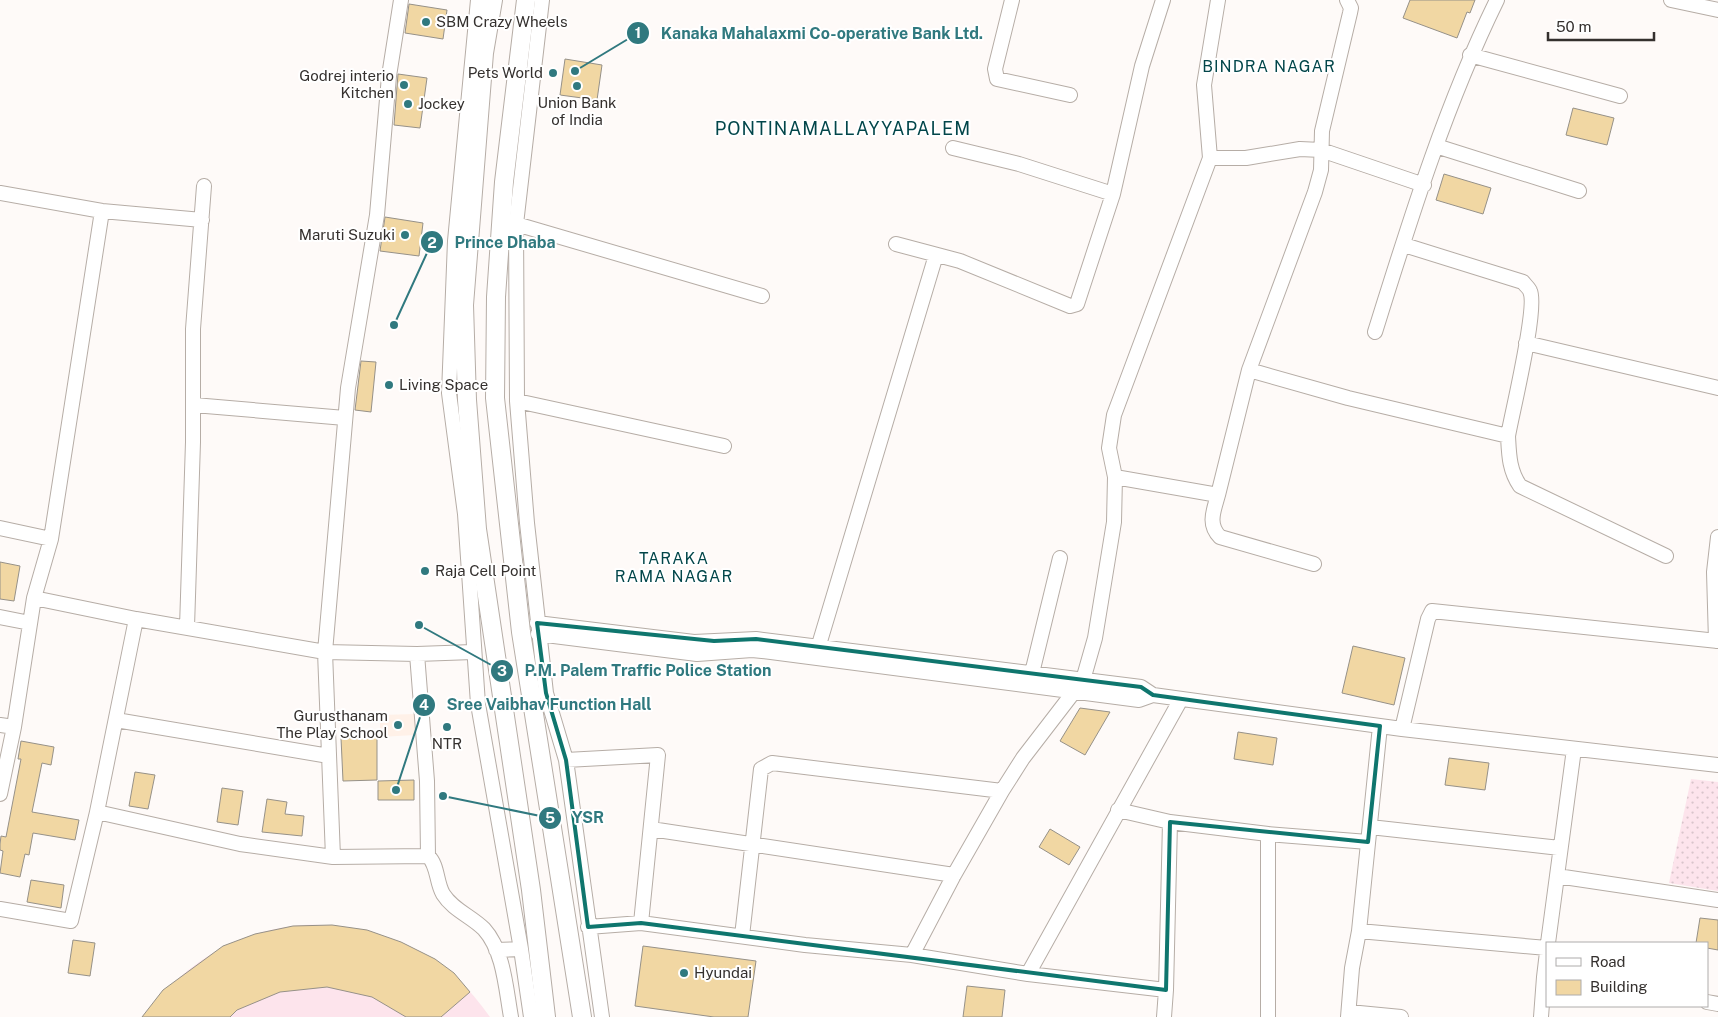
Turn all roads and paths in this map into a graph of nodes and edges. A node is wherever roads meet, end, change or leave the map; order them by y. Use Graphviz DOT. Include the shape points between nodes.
graph roads {
  1 [pos="402,0"];
  2 [pos="478,0"];
  3 [pos="493,0"];
  4 [pos="526,0"];
  5 [pos="542,0"];
  6 [pos="1012,0"];
  7 [pos="1163,0"];
  8 [pos="1218,0"];
  9 [pos="1347,0"];
  10 [pos="1497,0"];
  11 [pos="1671,0"];
  12 [pos="1718,10"];
  13 [pos="1470,55"];
  14 [pos="1070,95"];
  15 [pos="1620,96"];
  16 [pos="1436,146"];
  17 [pos="953,148"];
  18 [pos="1321,150"];
  19 [pos="1210,158"];
  20 [pos="1424,185"];
  21 [pos="204,186"];
  22 [pos="1579,191"];
  23 [pos="0,193"];
  24 [pos="1113,194"];
  25 [pos="102,211"];
  26 [pos="202,220"];
  27 [pos="516,224"];
  28 [pos="896,244"];
  29 [pos="1404,245"];
  30 [pos="936,255"];
  31 [pos="762,296"];
  32 [pos="1375,332"];
  33 [pos="1526,344"];
  34 [pos="1249,370"];
  35 [pos="1718,388"];
  36 [pos="517,401"];
  37 [pos="194,405"];
  38 [pos="345,418"];
  39 [pos="1508,436"];
  40 [pos="724,446"];
  41 [pos="1115,477"];
  42 [pos="1218,495"];
  43 [pos="0,528"];
  44 [pos="1718,537"];
  45 [pos="51,539"];
  46 [pos="1666,556"];
  47 [pos="1060,558"];
  48 [pos="1314,564"];
  49 [pos="34,598"];
  50 [pos="0,617"];
  51 [pos="136,619"];
  52 [pos="30,623"];
  53 [pos="188,627"];
  54 [pos="538,628"];
  55 [pos="1717,641"];
  56 [pos="818,648"];
  57 [pos="325,652"];
  58 [pos="473,652"];
  59 [pos="416,654"];
  60 [pos="1032,673"];
  61 [pos="1079,686"];
  62 [pos="1181,699"];
  63 [pos="116,720"];
  64 [pos="7,726"];
  65 [pos="1380,726"];
  66 [pos="1402,729"];
  67 [pos="1574,749"];
  68 [pos="329,756"];
  69 [pos="566,760"];
  70 [pos="1718,765"];
  71 [pos="1002,791"];
  72 [pos="0,794"];
  73 [pos="1118,810"];
  74 [pos="97,812"];
  75 [pos="1170,822"];
  76 [pos="1370,827"];
  77 [pos="651,829"];
  78 [pos="1268,834"];
  79 [pos="752,842"];
  80 [pos="1368,842"];
  81 [pos="1560,848"];
  82 [pos="428,856"];
  83 [pos="333,857"];
  84 [pos="954,875"];
  85 [pos="1557,876"];
  86 [pos="1718,900"];
  87 [pos="0,909"];
  88 [pos="641,923"];
  89 [pos="588,926"];
  90 [pos="1358,932"];
  91 [pos="742,936"];
  92 [pos="1548,942"];
  93 [pos="1546,948"];
  94 [pos="521,949"];
  95 [pos="496,950"];
  96 [pos="912,955"];
  97 [pos="1546,964"];
  98 [pos="1028,974"];
  99 [pos="1545,977"];
  100 [pos="1166,990"];
  101 [pos="1348,1014"];
  102 [pos="512,1017"];
  103 [pos="531,1017"];
  104 [pos="546,1017"];
  105 [pos="582,1017"];
  106 [pos="602,1017"];
  107 [pos="1164,1017"];
  108 [pos="1268,1017"];
  109 [pos="1401,1017"];
  110 [pos="1541,1017"];
  1 -- 38 [label="street" via="389,76 377,215 352,353"];
  2 -- 58 [label="street" via="455,241 449,393 465,514"];
  3 -- 104 [label="main road" via="484,53 464,305 467,400 477,529 531,890"];
  4 -- 105 [label="main road" via="504,182 496,297 495,398 521,632"];
  5 -- 27 [label="street"];
  6 -- 14 [label="street" via="995,69 998,79"];
  7 -- 24 [label="street" via="1142,66"];
  8 -- 19 [label="street" via="1204,85"];
  9 -- 18 [label="street" via="1351,8 1322,131"];
  10 -- 13 [label="street"];
  11 -- 12 [label="street"];
  13 -- 15 [label="street"];
  13 -- 16 [label="street"];
  16 -- 20 [label="street"];
  16 -- 22 [label="street"];
  17 -- 24 [label="street" via="1019,164"];
  18 -- 19 [label="street" via="1300,149 1246,158"];
  18 -- 20 [label="street"];
  18 -- 34 [label="street" via="1321,170 1315,192"];
  19 -- 41 [label="street" via="1114,415 1109,448"];
  20 -- 29 [label="street"];
  21 -- 26 [label="street"];
  23 -- 25 [label="street"];
  24 -- 30 [label="street" via="1077,304 1070,306 960,261"];
  25 -- 26 [label="street"];
  25 -- 45 [label="street"];
  26 -- 37 [label="street" via="193,329"];
  27 -- 31 [label="street"];
  27 -- 36 [label="street"];
  28 -- 30 [label="street"];
  29 -- 32 [label="street"];
  29 -- 33 [label="street" via="1523,282 1531,292 1532,305"];
  30 -- 56 [label="street"];
  33 -- 35 [label="street"];
  33 -- 39 [label="street"];
  34 -- 39 [label="street" via="1348,398"];
  34 -- 42 [label="street"];
  36 -- 40 [label="street"];
  36 -- 54 [label="street"];
  37 -- 38 [label="street"];
  37 -- 53 [label="street"];
  38 -- 57 [label="street"];
  39 -- 46 [label="street" via="1512,476 1520,486"];
  41 -- 42 [label="street"];
  41 -- 61 [label="street" via="1116,498 1095,638"];
  42 -- 48 [label="street" via="1212,522 1213,530 1220,537"];
  43 -- 45 [label="street"];
  44 -- 55 [label="street" via="1714,572"];
  45 -- 49 [label="street"];
  47 -- 60 [label="street"];
  49 -- 51 [label="street"];
  49 -- 52 [label="street"];
  50 -- 52 [label="street"];
  51 -- 53 [label="street"];
  51 -- 63 [label="street"];
  52 -- 64 [label="street"];
  53 -- 57 [label="street"];
  54 -- 56 [label="street" via="694,642 756,640"];
  54 -- 61 [label="street" via="697,654 771,652"];
  54 -- 69 [label="street" via="546,693"];
  55 -- 66 [label="street" via="1432,611"];
  56 -- 60 [label="street"];
  57 -- 59 [label="street"];
  57 -- 68 [label="street"];
  58 -- 59 [label="street"];
  58 -- 94 [label="street" via="487,760"];
  59 -- 82 [label="street" via="427,780"];
  60 -- 61 [label="street"];
  61 -- 62 [label="street" via="1139,700 1153,695"];
  61 -- 71 [label="street" via="1023,758"];
  62 -- 65 [label="street"];
  62 -- 73 [label="street"];
  63 -- 68 [label="street"];
  63 -- 74 [label="street"];
  64 -- 72 [label="street"];
  65 -- 66 [label="street"];
  65 -- 76 [label="street"];
  66 -- 67 [label="street"];
  67 -- 70 [label="street"];
  67 -- 81 [label="street"];
  68 -- 83 [label="street"];
  69 -- 77 [label="street" via="658,755"];
  69 -- 89 [label="street"];
  71 -- 79 [label="street" via="772,763 761,769"];
  71 -- 84 [label="street"];
  73 -- 75 [label="street"];
  73 -- 98 [label="street"];
  74 -- 83 [label="street" via="240,844"];
  74 -- 87 [label="street" via="71,921"];
  75 -- 78 [label="street"];
  75 -- 100 [label="street"];
  76 -- 80 [label="street"];
  76 -- 81 [label="street"];
  77 -- 79 [label="street"];
  77 -- 88 [label="street"];
  78 -- 80 [label="street"];
  78 -- 108 [label="street"];
  79 -- 84 [label="street"];
  79 -- 91 [label="street"];
  80 -- 90 [label="street"];
  81 -- 85 [label="street"];
  82 -- 83 [label="street"];
  82 -- 95 [label="street" via="432,859 441,892 485,930"];
  84 -- 96 [label="street"];
  85 -- 86 [label="street"];
  85 -- 92 [label="street"];
  88 -- 89 [label="street"];
  88 -- 91 [label="street"];
  89 -- 106 [label="street"];
  90 -- 93 [label="street"];
  90 -- 101 [label="street"];
  91 -- 96 [label="street"];
  94 -- 95 [label="street"];
  94 -- 103 [label="street"];
  95 -- 102 [label="street"];
  96 -- 98 [label="street"];
  97 -- 99 [label="street"];
  98 -- 100 [label="street"];
  99 -- 110 [label="street"];
  100 -- 107 [label="street"];
  101 -- 109 [label="street"];
}
